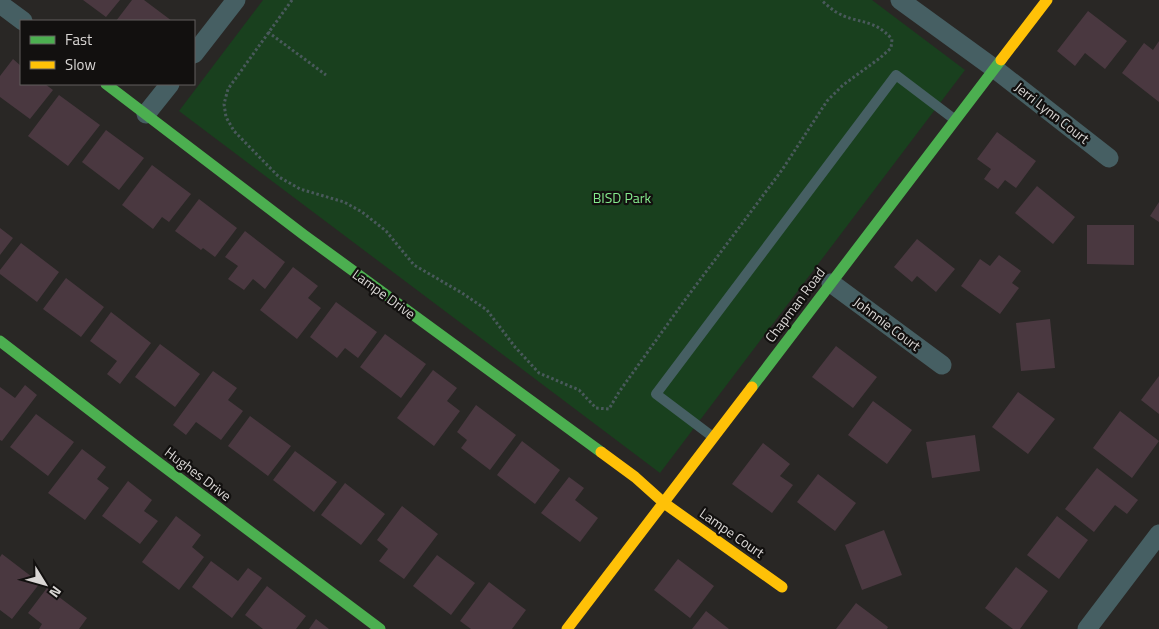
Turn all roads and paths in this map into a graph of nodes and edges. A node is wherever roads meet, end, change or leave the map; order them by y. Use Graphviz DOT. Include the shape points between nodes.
graph roads {
  1 [pos="236,0"];
  2 [pos="292,0"];
  3 [pos="821,0"];
  4 [pos="900,0"];
  5 [pos="1047,0"];
  6 [pos="0,4"];
  7 [pos="22,20"];
  8 [pos="268,32"];
  9 [pos="195,53"];
  10 [pos="995,69"];
  11 [pos="326,75"];
  12 [pos="107,85"];
  13 [pos="169,85"];
  14 [pos="146,114"];
  15 [pos="956,120"];
  16 [pos="1109,158"];
  17 [pos="832,283"];
  18 [pos="0,341"];
  19 [pos="942,365"];
  20 [pos="713,438"];
  21 [pos="664,503"];
  22 [pos="1159,534"];
  23 [pos="782,587"];
  24 [pos="380,629"];
  25 [pos="567,629"];
  26 [pos="1087,629"];
  1 -- 9 [label="street"];
  2 -- 8 [label="path"];
  3 -- 8 [label="path" via="836,12 883,29 892,39 890,48 827,101 782,170 609,408 596,408 579,390 538,373 487,310 414,265 386,231 362,212 344,202 300,189 278,177 234,132 226,118 224,104 228,89"];
  4 -- 10 [label="street, Jerri Lynn Court"];
  5 -- 10 [label="street, Chapman Road"];
  6 -- 7 [label="street"];
  8 -- 11 [label="path"];
  10 -- 15 [label="street, Chapman Road"];
  10 -- 16 [label="street, Jerri Lynn Court"];
  12 -- 14 [label="street, Lampe Drive"];
  13 -- 14 [label="street"];
  14 -- 21 [label="street, Lampe Drive" via="312,241 635,477"];
  15 -- 17 [label="street, Chapman Road"];
  15 -- 20 [label="lane" via="896,76 656,394"];
  17 -- 19 [label="street, Johnnie Court"];
  17 -- 20 [label="street, Chapman Road"];
  18 -- 24 [label="street, Hughes Drive"];
  20 -- 21 [label="street, Chapman Road"];
  21 -- 23 [label="street, Lampe Court"];
  21 -- 25 [label="street, Chapman Road"];
  22 -- 26 [label="street"];
}
